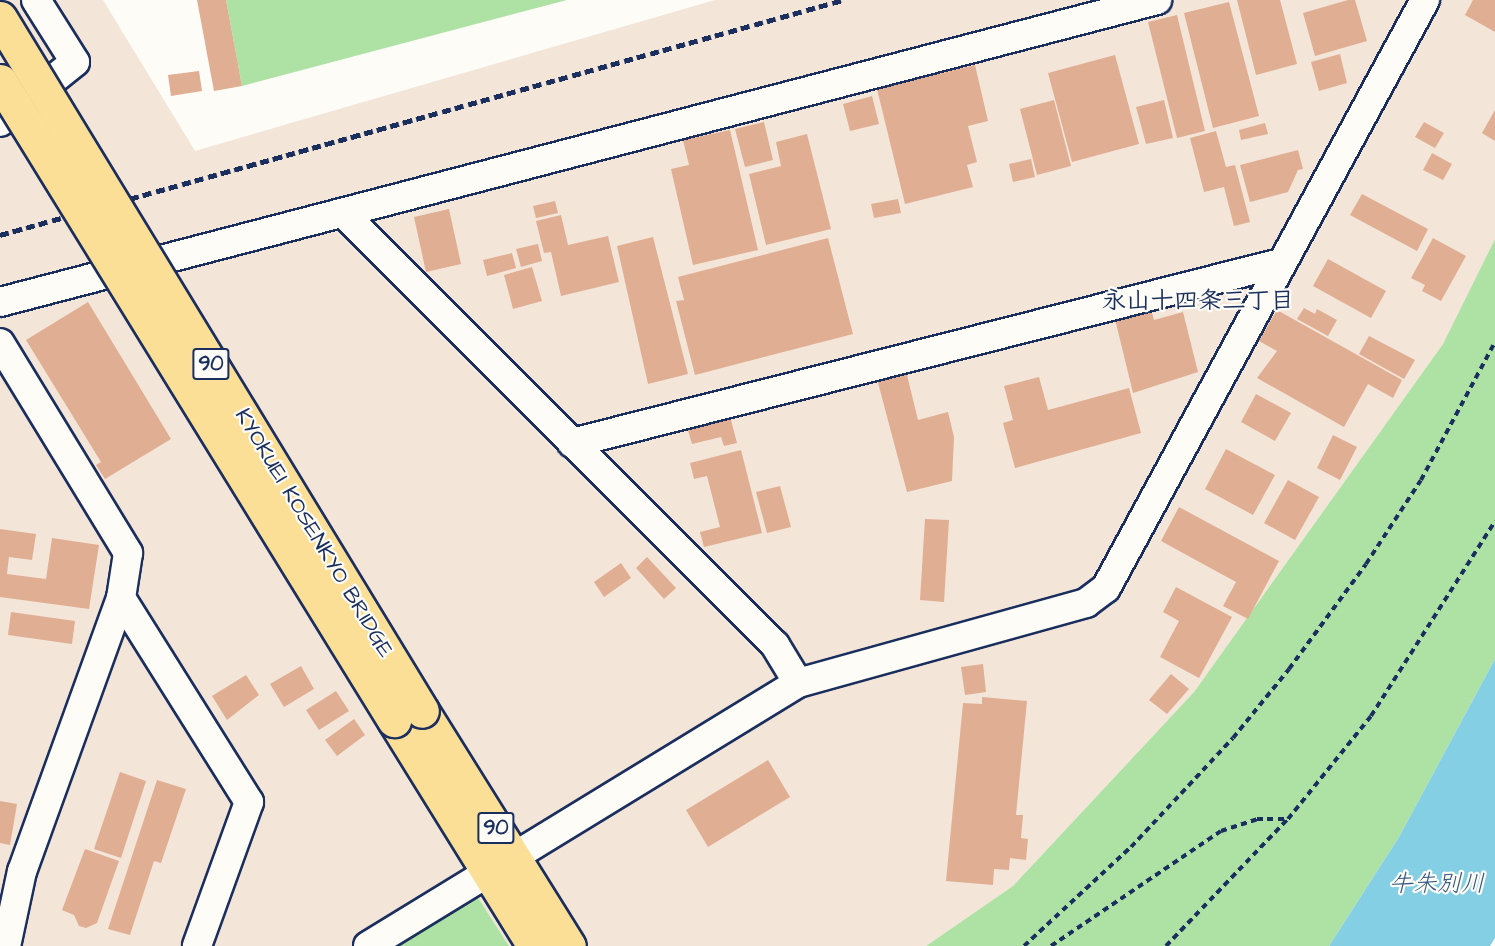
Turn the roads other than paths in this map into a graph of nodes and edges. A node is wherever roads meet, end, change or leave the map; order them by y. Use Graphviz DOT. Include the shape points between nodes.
graph roads {
  1 [pos="36,0"];
  2 [pos="1157,0"];
  3 [pos="1425,0"];
  4 [pos="0,18"];
  5 [pos="0,81"];
  6 [pos="0,122"];
  7 [pos="343,213"];
  8 [pos="1280,263"];
  9 [pos="0,302"];
  10 [pos="0,343"];
  11 [pos="572,443"];
  12 [pos="121,598"];
  13 [pos="798,683"];
  14 [pos="408,716"];
  15 [pos="501,865"];
  16 [pos="6,946"];
  17 [pos="197,946"];
  18 [pos="368,946"];
  19 [pos="534,946"];
  20 [pos="569,946"];
  1 -- 6 [label="street" via="75,62"];
  2 -- 7 [label="street"];
  3 -- 8 [label="street"];
  4 -- 14 [label="main road, KYOKUEI KOSENKYO BRIDGE / 90, bridge"];
  5 -- 14 [label="main road, KYOKUEI KOSENKYO BRIDGE / 90, bridge"];
  7 -- 9 [label="street"];
  7 -- 11 [label="street"];
  8 -- 11 [label="street"];
  8 -- 13 [label="street" via="1106,588 1086,603"];
  10 -- 12 [label="street" via="128,553"];
  11 -- 13 [label="street" via="775,645"];
  12 -- 16 [label="street" via="22,871"];
  12 -- 17 [label="street" via="249,802"];
  13 -- 15 [label="street"];
  14 -- 15 [label="main road, 90"];
  15 -- 18 [label="street"];
  15 -- 19 [label="main road, 90"];
  15 -- 20 [label="main road, 90"];
}
